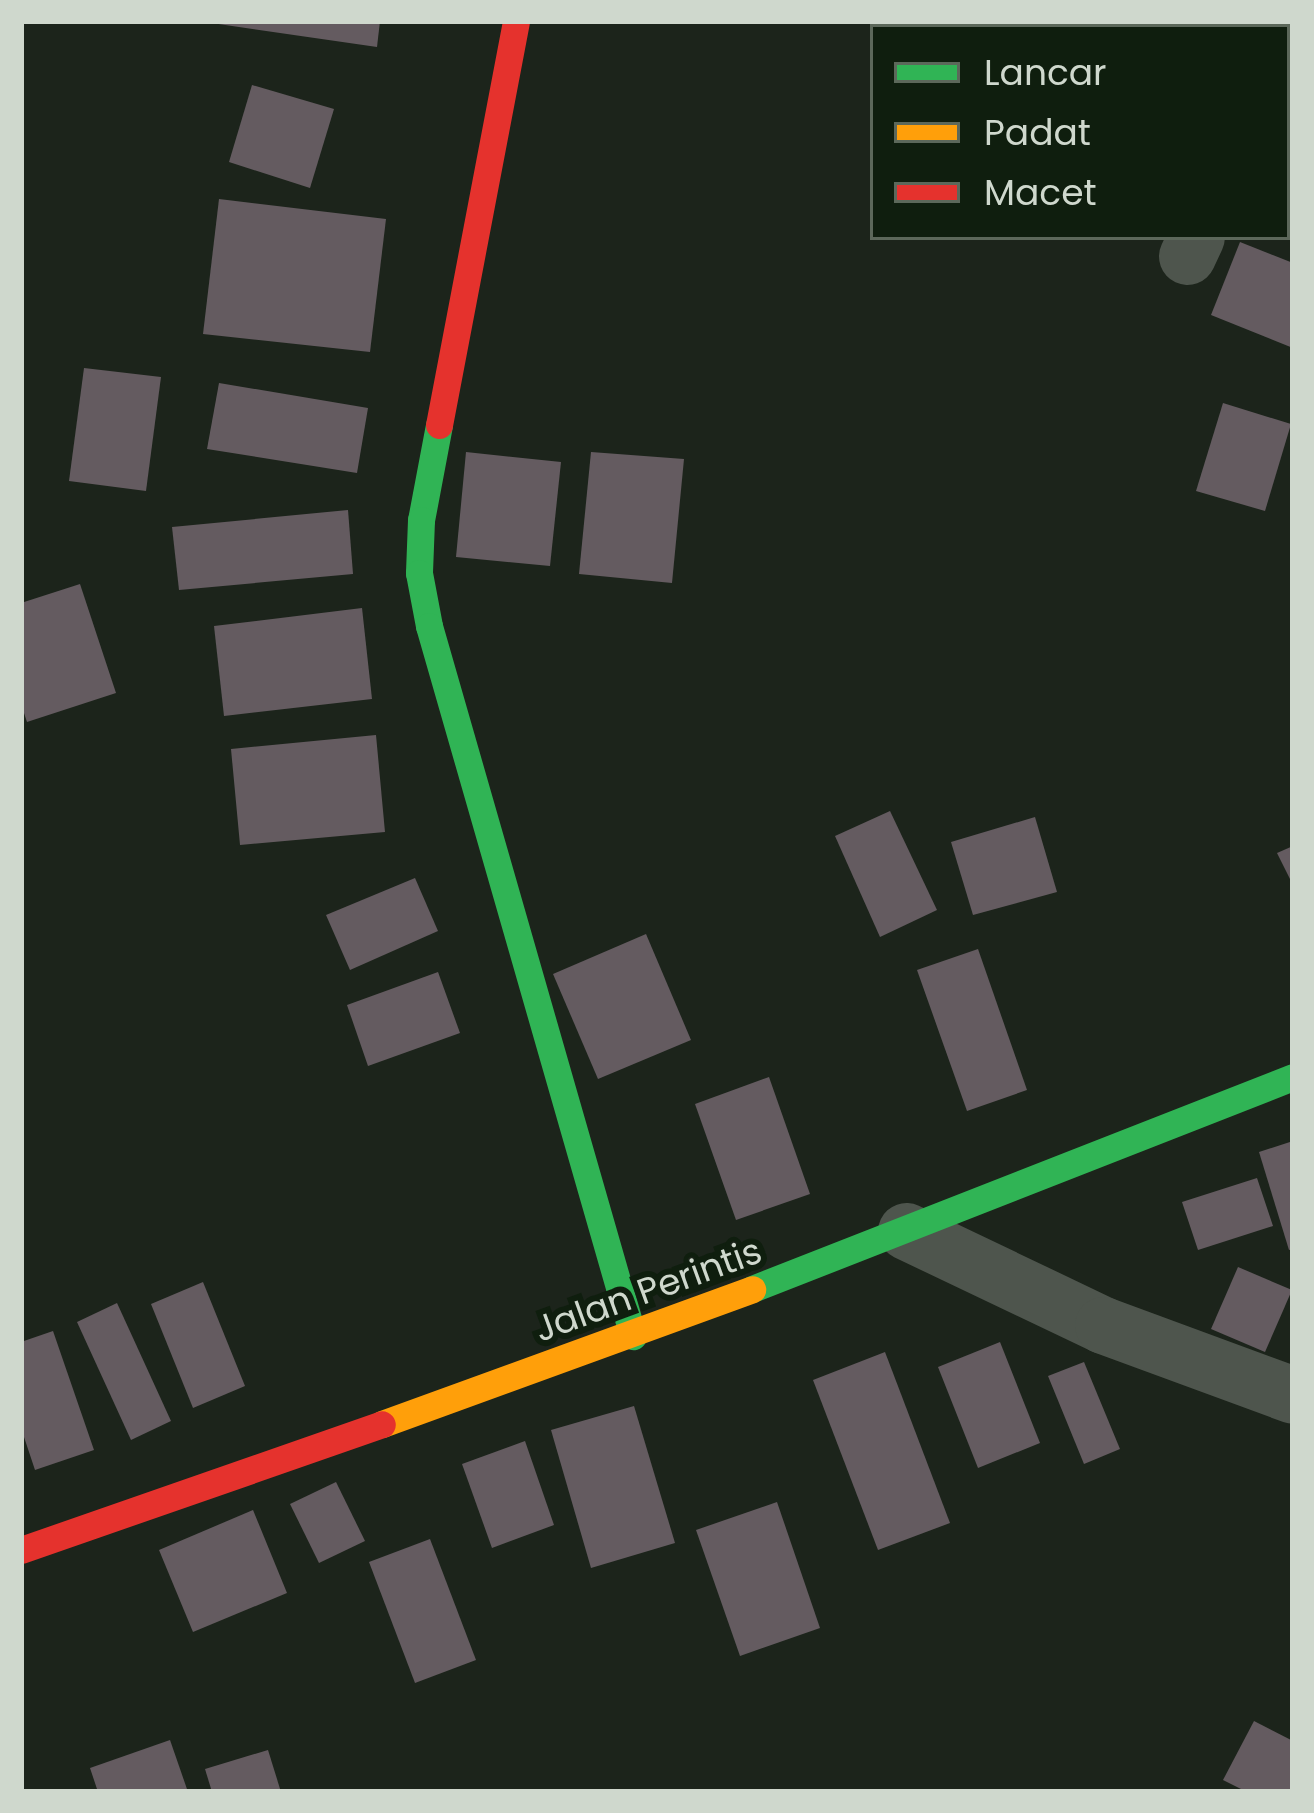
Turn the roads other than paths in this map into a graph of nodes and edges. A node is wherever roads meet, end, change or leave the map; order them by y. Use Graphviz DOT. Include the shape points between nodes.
graph roads {
  1 [pos="517,21"];
  2 [pos="1293,1077"];
  3 [pos="906,1231"];
  4 [pos="633,1336"];
  5 [pos="1293,1395"];
  6 [pos="21,1550"];
  1 -- 4 [label="street" via="421,520 419,573"];
  2 -- 3 [label="street, Jalan Perintis"];
  3 -- 4 [label="street, Jalan Perintis"];
  3 -- 5 [label="street" via="1103,1325"];
  4 -- 6 [label="street, Jalan Perintis"];
}
